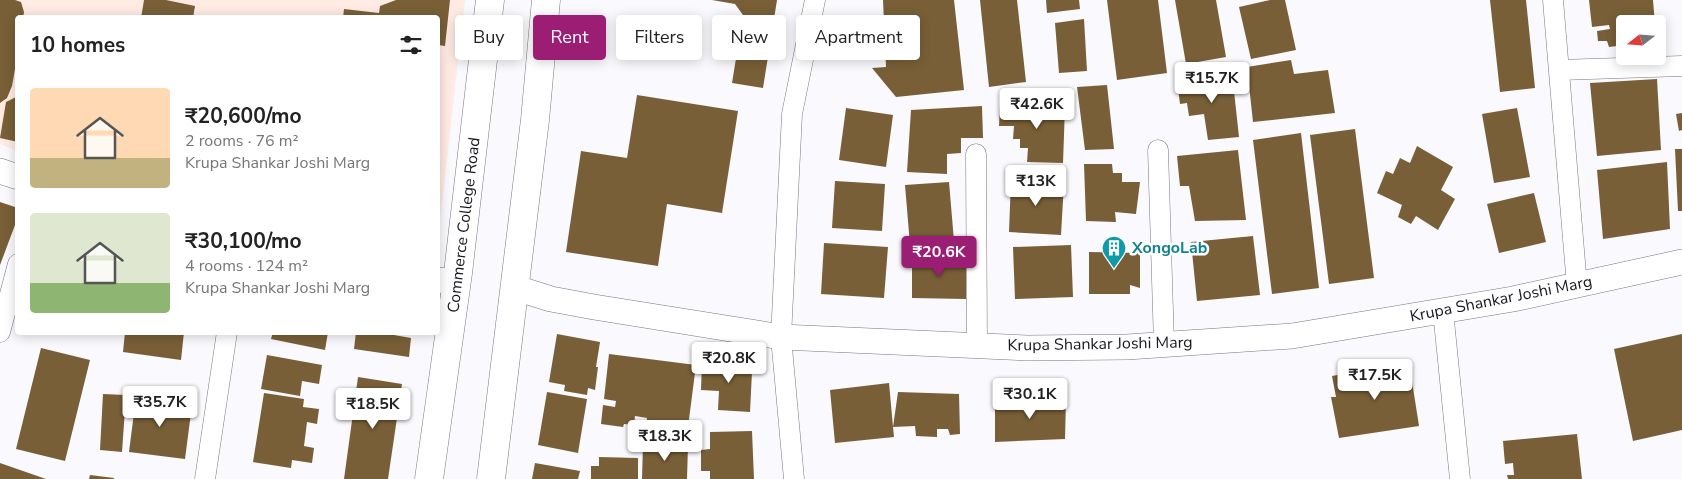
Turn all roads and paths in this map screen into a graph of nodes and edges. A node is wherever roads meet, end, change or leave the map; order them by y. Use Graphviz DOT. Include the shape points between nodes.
graph roads {
  1 [pos="490,0"];
  2 [pos="546,0"];
  3 [pos="815,0"];
  4 [pos="1553,0"];
  5 [pos="1682,66"];
  6 [pos="1559,70"];
  7 [pos="1158,150"];
  8 [pos="976,154"];
  9 [pos="0,171"];
  10 [pos="15,176"];
  11 [pos="1682,262"];
  12 [pos="15,275"];
  13 [pos="447,281"];
  14 [pos="1576,286"];
  15 [pos="516,288"];
  16 [pos="1443,311"];
  17 [pos="0,332"];
  18 [pos="227,335"];
  19 [pos="781,337"];
  20 [pos="1164,344"];
  21 [pos="977,345"];
  22 [pos="205,479"];
  23 [pos="429,479"];
  24 [pos="491,479"];
  25 [pos="794,479"];
  26 [pos="1460,479"];
  1 -- 13 [label="main road, Commerce College Road"];
  2 -- 15 [label="main road"];
  3 -- 19 [label="street" via="792,114"];
  4 -- 6 [label="street"];
  5 -- 6 [label="street"];
  6 -- 14 [label="street"];
  7 -- 20 [label="street"];
  8 -- 21 [label="street"];
  9 -- 10 [label="street"];
  11 -- 14 [label="street, Krupa Shankar Joshi Marg"];
  12 -- 17 [label="street"];
  13 -- 23 [label="main road, Commerce College Road"];
  14 -- 16 [label="street, Krupa Shankar Joshi Marg"];
  15 -- 19 [label="street, Krupa Shankar Joshi Marg" via="551,299"];
  15 -- 24 [label="main road"];
  16 -- 20 [label="street, Krupa Shankar Joshi Marg" via="1292,336"];
  16 -- 26 [label="street"];
  18 -- 22 [label="street"];
  19 -- 21 [label="street, Krupa Shankar Joshi Marg"];
  19 -- 25 [label="street"];
  20 -- 21 [label="street, Krupa Shankar Joshi Marg" via="1027,348"];
}
